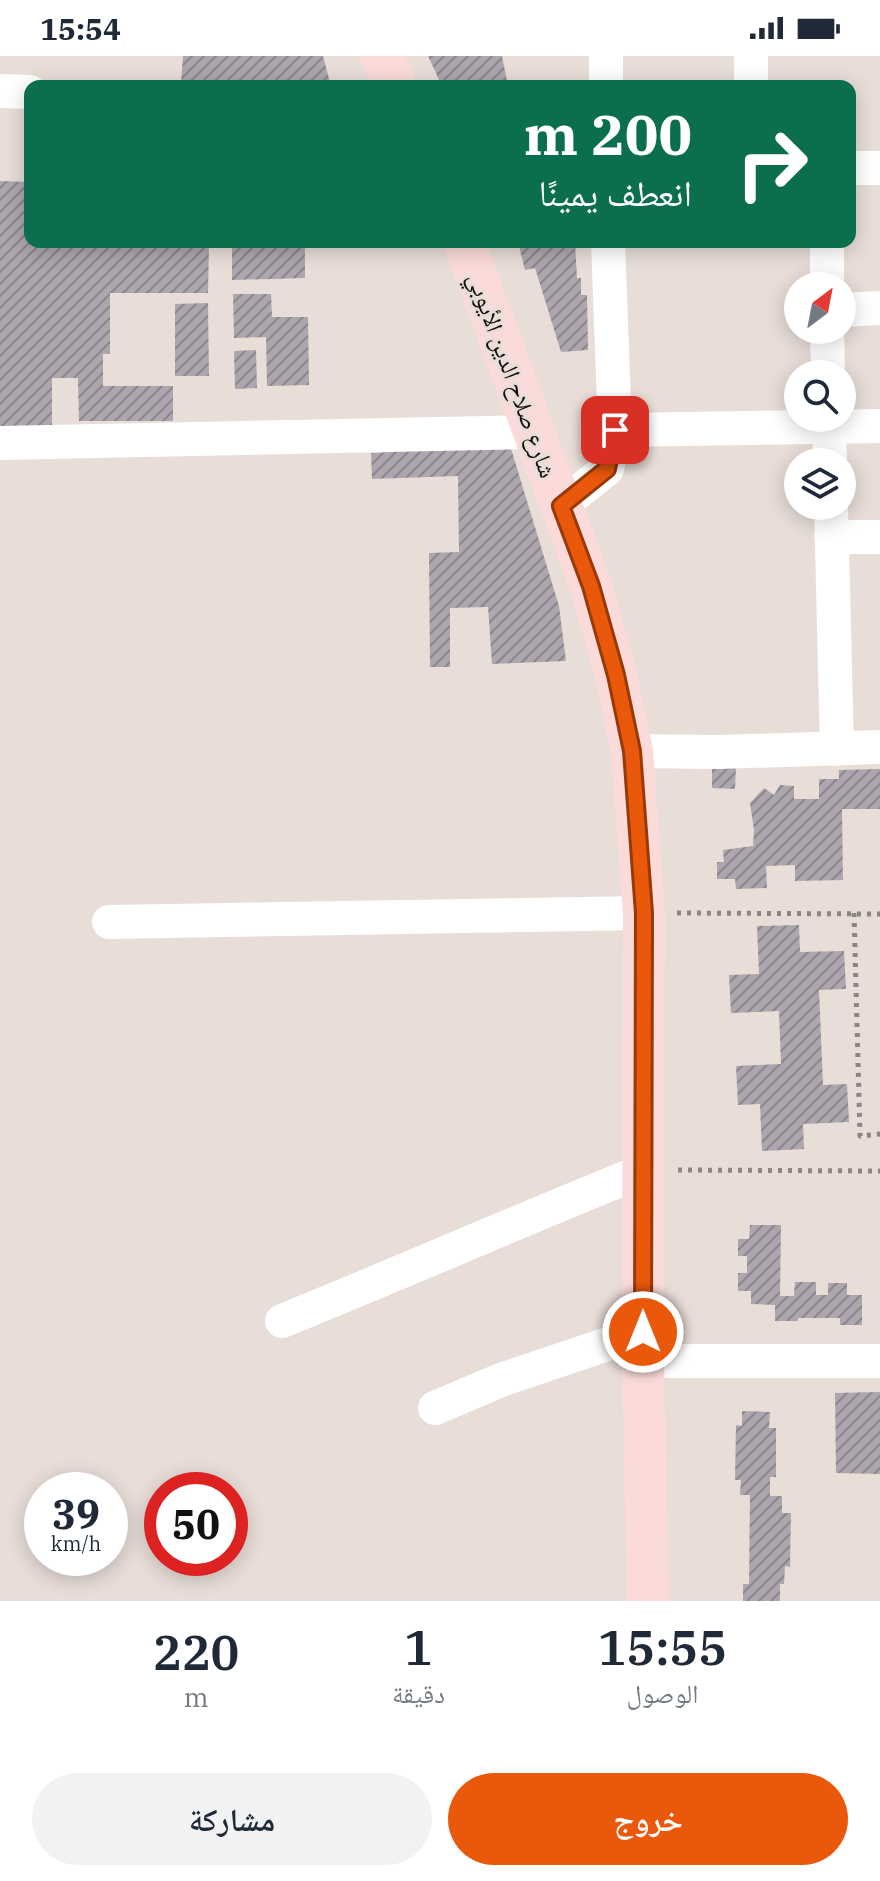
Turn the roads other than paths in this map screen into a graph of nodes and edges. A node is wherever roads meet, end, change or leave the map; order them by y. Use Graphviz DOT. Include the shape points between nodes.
graph roads {
  1 [pos="381,56"];
  2 [pos="606,56"];
  3 [pos="751,56"];
  4 [pos="393,80"];
  5 [pos="606,80"];
  6 [pos="751,80"];
  7 [pos="0,91"];
  8 [pos="24,92"];
  9 [pos="856,168"];
  10 [pos="880,168"];
  11 [pos="466,248"];
  12 [pos="608,248"];
  13 [pos="827,248"];
  14 [pos="827,272"];
  15 [pos="880,308"];
  16 [pos="856,309"];
  17 [pos="784,424"];
  18 [pos="856,424"];
  19 [pos="880,426"];
  20 [pos="615,430"];
  21 [pos="535,432"];
  22 [pos="0,443"];
  23 [pos="561,506"];
  24 [pos="831,521"];
  25 [pos="880,537"];
  26 [pos="880,747"];
  27 [pos="837,749"];
  28 [pos="632,751"];
  29 [pos="644,913"];
  30 [pos="109,922"];
  31 [pos="645,1170"];
  32 [pos="282,1321"];
  33 [pos="643,1346"];
  34 [pos="880,1361"];
  35 [pos="435,1408"];
  36 [pos="648,1601"];
  1 -- 4 [label="main road"];
  2 -- 5 [label="street"];
  3 -- 6 [label="street"];
  7 -- 8 [label="street"];
  9 -- 10 [label="street"];
  11 -- 21 [label="main road, شارع صلاح الدين الأيوبي"];
  12 -- 20 [label="street"];
  13 -- 14 [label="street"];
  15 -- 16 [label="street"];
  17 -- 20 [label="street"];
  18 -- 19 [label="street"];
  20 -- 23 [label="street" via="607,469"];
  21 -- 22 [label="street"];
  21 -- 23 [label="main road, شارع صلاح الدين الأيوبي"];
  23 -- 28 [label="main road, شارع صلاح الدين الأيوبي" via="591,586"];
  24 -- 25 [label="street"];
  24 -- 27 [label="street"];
  26 -- 27 [label="street"];
  27 -- 28 [label="street"];
  28 -- 29 [label="main road, شارع صلاح الدين الأيوبي"];
  29 -- 30 [label="street"];
  29 -- 31 [label="main road, شارع صلاح الدين الأيوبي"];
  31 -- 32 [label="street"];
  31 -- 33 [label="main road, شارع صلاح الدين الأيوبي"];
  33 -- 34 [label="street"];
  33 -- 35 [label="street" via="501,1380"];
  33 -- 36 [label="main road, شارع صلاح الدين الأيوبي"];
}
